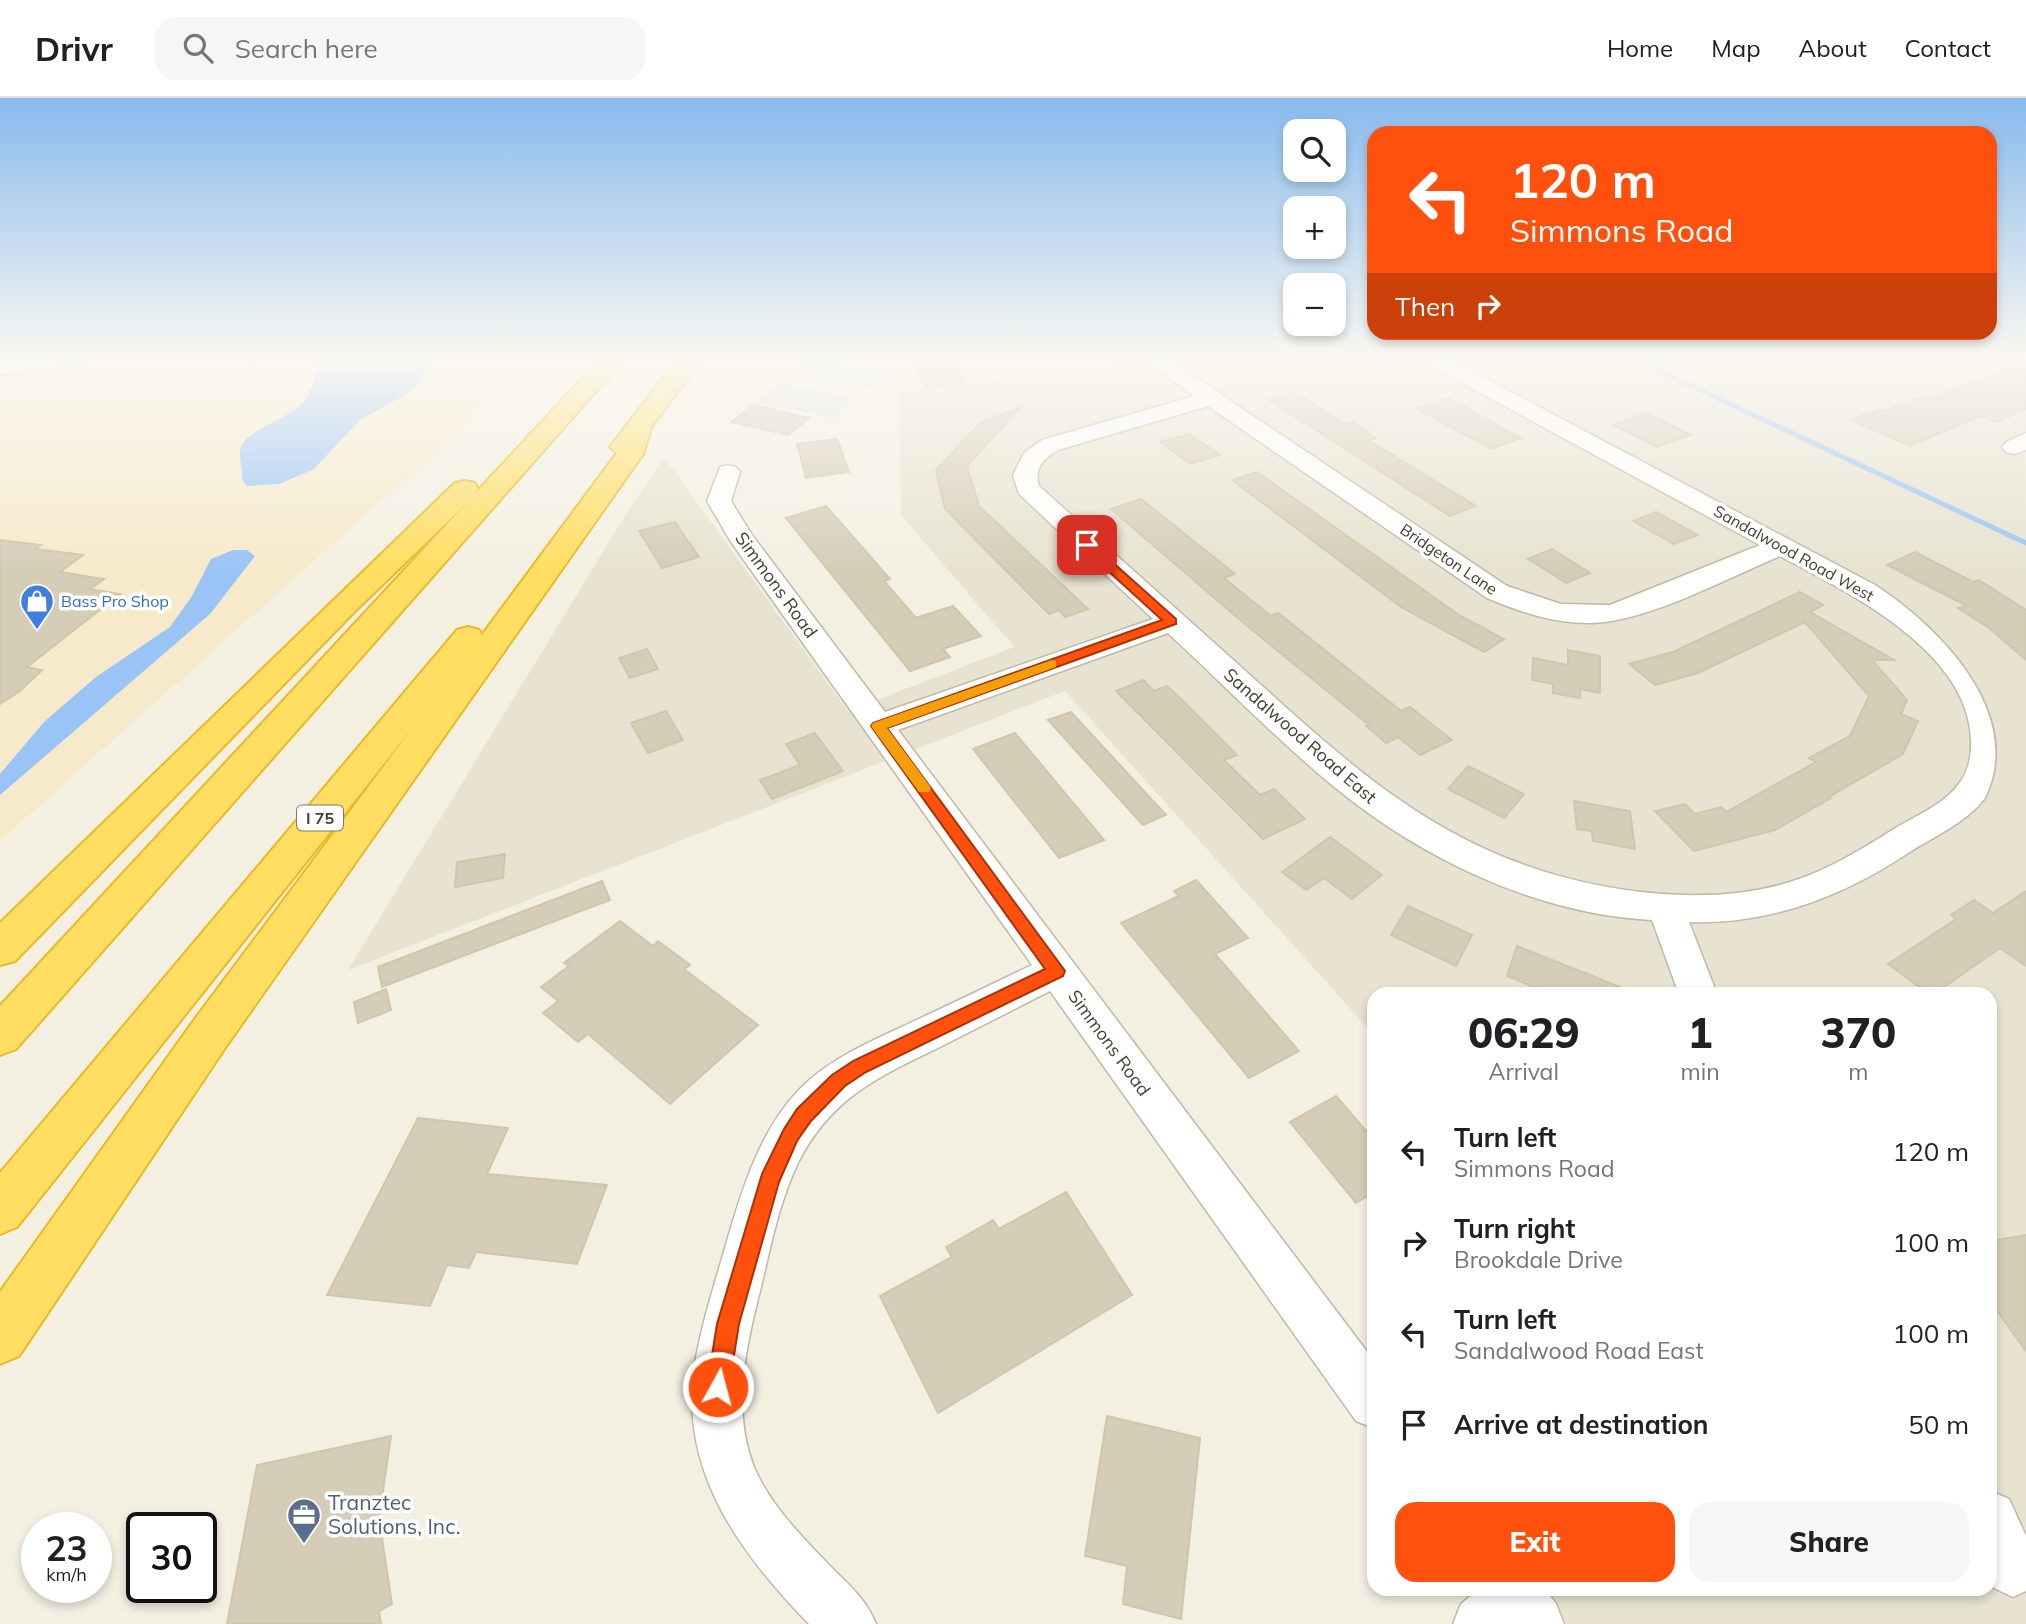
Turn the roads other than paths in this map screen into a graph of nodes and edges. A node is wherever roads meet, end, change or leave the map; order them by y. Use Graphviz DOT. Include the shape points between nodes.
graph roads {
  1 [pos="526,428"];
  2 [pos="551,428"];
  3 [pos="638,428"];
  4 [pos="639,428"];
  5 [pos="1105,428"];
  6 [pos="1255,428"];
  7 [pos="1562,428"];
  8 [pos="727,472"];
  9 [pos="1781,546"];
  10 [pos="1171,622"];
  11 [pos="878,726"];
  12 [pos="1910,835"];
  13 [pos="1665,907"];
  14 [pos="0,949"];
  15 [pos="1056,971"];
  16 [pos="1695,987"];
  17 [pos="211,1032"];
  18 [pos="0,1037"];
  19 [pos="0,1210"];
  20 [pos="0,1306"];
  21 [pos="0,1337"];
  22 [pos="1367,1393"];
  23 [pos="1997,1534"];
  24 [pos="2013,1569"];
  25 [pos="848,1624"];
  1 -- 14 [label="highway"];
  2 -- 18 [label="highway"];
  3 -- 19 [label="highway, I 75"];
  4 -- 17 [label="highway" via="630,454"];
  5 -- 10 [label="street, Sandalwood Road East" via="1060,441 1034,455 1024,475 1033,496"];
  6 -- 9 [label="street, Bridgeton Lane" via="1497,592 1546,611 1581,616 1628,610"];
  7 -- 9 [label="street, Sandalwood Road West"];
  8 -- 11 [label="street, Simmons Road" via="719,501 740,537"];
  9 -- 12 [label="street, Sandalwood Road West" via="1866,591 1918,627 1959,667 1985,711 1990,732 1984,773 1953,807"];
  10 -- 11 [label="street"];
  10 -- 13 [label="street, Sandalwood Road East" via="1343,777 1415,830 1528,881 1613,902"];
  11 -- 15 [label="street, Simmons Road"];
  12 -- 13 [label="street, Sandalwood Road East" via="1837,880 1807,892 1737,907"];
  13 -- 16 [label="street"];
  15 -- 22 [label="street, Simmons Road"];
  15 -- 25 [label="street" via="839,1080 790,1135 769,1181 719,1370 721,1437 738,1490 761,1529"];
  17 -- 20 [label="highway"];
  17 -- 21 [label="highway"];
  23 -- 24 [label="street"];
}
